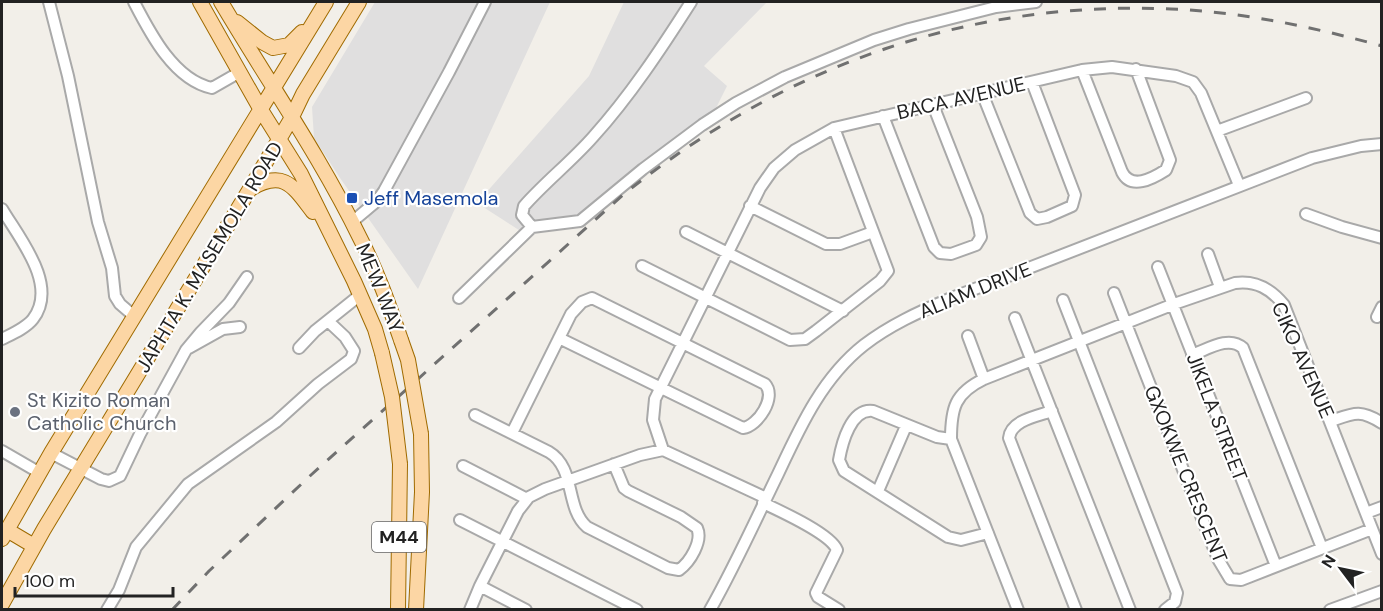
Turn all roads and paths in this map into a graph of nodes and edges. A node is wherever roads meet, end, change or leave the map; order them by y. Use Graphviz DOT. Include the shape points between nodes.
graph roads {
  1 [pos="49,2"];
  2 [pos="134,2"];
  3 [pos="200,2"];
  4 [pos="221,2"];
  5 [pos="326,2"];
  6 [pos="359,2"];
  7 [pos="485,2"];
  8 [pos="691,2"];
  9 [pos="1036,2"];
  10 [pos="230,17"];
  11 [pos="316,18"];
  12 [pos="1136,69"];
  13 [pos="1082,70"];
  14 [pos="240,72"];
  15 [pos="1032,81"];
  16 [pos="273,89"];
  17 [pos="982,93"];
  18 [pos="1306,98"];
  19 [pos="933,105"];
  20 [pos="261,110"];
  21 [pos="883,116"];
  22 [pos="291,119"];
  23 [pos="834,128"];
  24 [pos="1217,131"];
  25 [pos="279,139"];
  26 [pos="1382,144"];
  27 [pos="1239,185"];
  28 [pos="250,189"];
  29 [pos="750,206"];
  30 [pos="2,209"];
  31 [pos="1306,214"];
  32 [pos="352,222"];
  33 [pos="532,227"];
  34 [pos="686,231"];
  35 [pos="873,232"];
  36 [pos="1382,238"];
  37 [pos="334,240"];
  38 [pos="727,252"];
  39 [pos="1208,254"];
  40 [pos="642,266"];
  41 [pos="1158,267"];
  42 [pos="247,278"];
  43 [pos="1220,287"];
  44 [pos="1114,293"];
  45 [pos="360,295"];
  46 [pos="459,298"];
  47 [pos="706,298"];
  48 [pos="1063,300"];
  49 [pos="1174,304"];
  50 [pos="843,311"];
  51 [pos="134,316"];
  52 [pos="1016,318"];
  53 [pos="328,321"];
  54 [pos="1127,324"];
  55 [pos="240,327"];
  56 [pos="968,336"];
  57 [pos="559,338"];
  58 [pos="2,339"];
  59 [pos="683,342"];
  60 [pos="1080,342"];
  61 [pos="299,348"];
  62 [pos="186,350"];
  63 [pos="1192,355"];
  64 [pos="1032,360"];
  65 [pos="984,379"];
  66 [pos="660,388"];
  67 [pos="1052,411"];
  68 [pos="475,415"];
  69 [pos="1330,421"];
  70 [pos="1382,423"];
  71 [pos="906,426"];
  72 [pos="512,433"];
  73 [pos="951,439"];
  74 [pos="663,450"];
  75 [pos="2,451"];
  76 [pos="51,453"];
  77 [pos="614,464"];
  78 [pos="463,466"];
  79 [pos="82,468"];
  80 [pos="40,472"];
  81 [pos="567,481"];
  82 [pos="878,491"];
  83 [pos="527,499"];
  84 [pos="765,501"];
  85 [pos="1382,507"];
  86 [pos="1366,513"];
  87 [pos="460,520"];
  88 [pos="1372,529"];
  89 [pos="988,533"];
  90 [pos="4,535"];
  91 [pos="502,541"];
  92 [pos="34,546"];
  93 [pos="1322,548"];
  94 [pos="1382,554"];
  95 [pos="1276,567"];
  96 [pos="480,586"];
  97 [pos="1382,591"];
  98 [pos="2,604"];
  99 [pos="107,609"];
  100 [pos="398,609"];
  101 [pos="416,609"];
  102 [pos="470,609"];
  103 [pos="526,609"];
  104 [pos="637,609"];
  105 [pos="710,609"];
  106 [pos="839,609"];
  107 [pos="1018,609"];
  108 [pos="1076,609"];
  109 [pos="1130,609"];
  110 [pos="1165,609"];
  111 [pos="1330,609"];
  1 -- 51 [label="street" via="116,296"];
  2 -- 14 [label="street" via="165,54 193,81 212,88"];
  3 -- 14 [label="main road, MEW WAY / M44"];
  4 -- 10 [label="main road, MEW WAY / M44"];
  5 -- 11 [label="main road, JAPHTA K. MASEMOLA ROAD"];
  6 -- 22 [label="main road, JAPHTA K. MASEMOLA ROAD"];
  7 -- 32 [label="street" via="384,191"];
  8 -- 33 [label="street" via="651,63 593,138 524,206 522,215"];
  9 -- 33 [label="street" via="996,7 909,29 785,77 702,124 580,221"];
  10 -- 11 [label="main road" via="273,48 289,45"];
  10 -- 16 [label="main road, MEW WAY / M44"];
  11 -- 16 [label="main road, JAPHTA K. MASEMOLA ROAD"];
  12 -- 13 [label="street, BACA AVENUE"];
  12 -- 13 [label="street" via="1170,160 1166,170 1135,182 1122,172"];
  12 -- 24 [label="street, BACA AVENUE" via="1192,82 1201,93"];
  13 -- 15 [label="street, BACA AVENUE"];
  14 -- 20 [label="main road, MEW WAY / M44"];
  15 -- 17 [label="street, BACA AVENUE"];
  15 -- 17 [label="street" via="1075,195 1072,206 1047,217 1037,219 1030,213"];
  16 -- 20 [label="main road, JAPHTA K. MASEMOLA ROAD"];
  16 -- 22 [label="main road, MEW WAY / M44"];
  17 -- 19 [label="street, BACA AVENUE"];
  18 -- 24 [label="street"];
  19 -- 21 [label="street, BACA AVENUE"];
  19 -- 21 [label="street" via="981,233 976,245 951,254 940,253 934,247"];
  20 -- 25 [label="main road, MEW WAY / M44"];
  20 -- 51 [label="main road, JAPHTA K. MASEMOLA ROAD"];
  21 -- 23 [label="street, BACA AVENUE"];
  22 -- 25 [label="main road, JAPHTA K. MASEMOLA ROAD"];
  22 -- 32 [label="main road, MEW WAY / M44"];
  23 -- 29 [label="street, BACA AVENUE" via="778,164"];
  23 -- 35 [label="street"];
  24 -- 27 [label="street, BACA AVENUE"];
  25 -- 28 [label="main road, JAPHTA K. MASEMOLA ROAD"];
  25 -- 37 [label="main road, MEW WAY / M44"];
  26 -- 27 [label="street, ALIAM DRIVE" via="1328,153"];
  27 -- 84 [label="street, ALIAM DRIVE" via="949,299 884,332 855,354 824,388"];
  28 -- 37 [label="main road" via="271,179 287,183"];
  28 -- 79 [label="main road, JAPHTA K. MASEMOLA ROAD"];
  29 -- 35 [label="street" via="825,244 840,244"];
  29 -- 38 [label="street, BACA AVENUE"];
  30 -- 58 [label="street" via="39,273 42,292 31,321"];
  31 -- 36 [label="street"];
  32 -- 101 [label="main road, MEW WAY / M44, bridge" via="382,286 401,340 421,434"];
  33 -- 46 [label="street"];
  34 -- 38 [label="street"];
  35 -- 50 [label="street" via="887,274"];
  37 -- 45 [label="main road, MEW WAY / M44"];
  38 -- 47 [label="street, BACA AVENUE"];
  38 -- 50 [label="street"];
  39 -- 43 [label="street"];
  40 -- 47 [label="street"];
  41 -- 49 [label="street, JIKELA STREET"];
  42 -- 62 [label="street"];
  43 -- 49 [label="street, CIKO AVENUE"];
  43 -- 69 [label="street, CIKO AVENUE" via="1244,281 1262,286 1284,305"];
  44 -- 54 [label="street, GXOKWE CRESCENT"];
  45 -- 53 [label="street"];
  45 -- 100 [label="main road, MEW WAY / M44, bridge" via="375,329 392,397 400,464"];
  47 -- 50 [label="street" via="794,341 805,339"];
  47 -- 59 [label="street, BACA AVENUE"];
  48 -- 60 [label="street"];
  49 -- 54 [label="street, CIKO AVENUE"];
  49 -- 63 [label="street, JIKELA STREET"];
  51 -- 76 [label="main road, JAPHTA K. MASEMOLA ROAD"];
  52 -- 64 [label="street"];
  53 -- 61 [label="street"];
  53 -- 99 [label="street" via="354,351 351,359 276,422 188,484 136,547"];
  54 -- 60 [label="street, CIKO AVENUE"];
  54 -- 95 [label="street, GXOKWE CRESCENT" via="1225,573 1230,579 1241,580"];
  55 -- 62 [label="street" via="223,329"];
  56 -- 65 [label="street"];
  57 -- 59 [label="street" via="576,308 592,298"];
  57 -- 66 [label="street"];
  57 -- 72 [label="street"];
  59 -- 66 [label="street, BACA AVENUE"];
  59 -- 66 [label="street" via="765,384 769,391 765,405 752,426 743,428"];
  60 -- 64 [label="street, CIKO AVENUE"];
  60 -- 110 [label="street" via="1177,593 1176,602"];
  62 -- 79 [label="street" via="120,476 109,481"];
  63 -- 93 [label="street" via="1230,341 1243,348"];
  63 -- 95 [label="street, JIKELA STREET"];
  64 -- 65 [label="street, CIKO AVENUE"];
  64 -- 67 [label="street"];
  65 -- 73 [label="street, CIKO AVENUE" via="959,397 953,408"];
  66 -- 74 [label="street, BACA AVENUE" via="653,420"];
  67 -- 108 [label="street" via="1017,424 1009,438"];
  67 -- 109 [label="street"];
  68 -- 72 [label="street"];
  69 -- 70 [label="street" via="1358,412"];
  69 -- 86 [label="street, CIKO AVENUE"];
  71 -- 73 [label="street"];
  71 -- 82 [label="street"];
  71 -- 82 [label="street" via="867,410 857,416 850,428 839,457 842,468"];
  72 -- 81 [label="street" via="554,455"];
  73 -- 89 [label="street, CIKO AVENUE"];
  74 -- 77 [label="street"];
  74 -- 84 [label="street"];
  75 -- 80 [label="street"];
  76 -- 79 [label="street"];
  76 -- 80 [label="main road, JAPHTA K. MASEMOLA ROAD"];
  77 -- 81 [label="street"];
  77 -- 81 [label="street" via="624,488 697,528 699,540 689,561 679,570 586,527 579,518"];
  78 -- 83 [label="street"];
  79 -- 92 [label="main road, JAPHTA K. MASEMOLA ROAD"];
  80 -- 90 [label="main road, JAPHTA K. MASEMOLA ROAD"];
  81 -- 83 [label="street"];
  82 -- 89 [label="street" via="955,540"];
  83 -- 91 [label="street"];
  84 -- 105 [label="street, ALIAM DRIVE"];
  84 -- 106 [label="street" via="835,546 837,550 816,593"];
  85 -- 86 [label="street"];
  86 -- 88 [label="street, CIKO AVENUE"];
  87 -- 91 [label="street"];
  88 -- 93 [label="street, GXOKWE CRESCENT"];
  88 -- 94 [label="street, CIKO AVENUE"];
  89 -- 107 [label="street, CIKO AVENUE"];
  90 -- 92 [label="main road"];
  91 -- 96 [label="street"];
  91 -- 104 [label="street"];
  92 -- 98 [label="main road, JAPHTA K. MASEMOLA ROAD"];
  93 -- 95 [label="street, GXOKWE CRESCENT"];
  96 -- 102 [label="street"];
  96 -- 103 [label="street"];
  97 -- 111 [label="street"];
}
